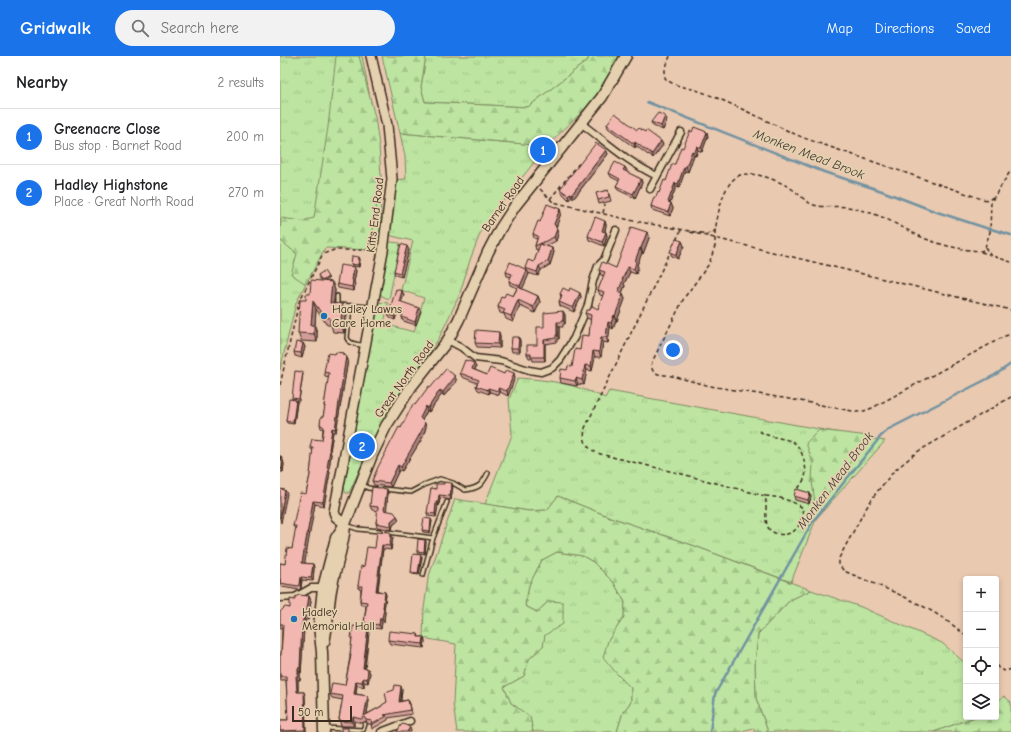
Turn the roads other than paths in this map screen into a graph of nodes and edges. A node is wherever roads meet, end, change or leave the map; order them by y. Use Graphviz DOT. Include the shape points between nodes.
graph roads {
  1 [pos="371,56"];
  2 [pos="626,56"];
  3 [pos="582,124"];
  4 [pos="680,132"];
  5 [pos="657,176"];
  6 [pos="650,189"];
  7 [pos="616,230"];
  8 [pos="337,296"];
  9 [pos="350,306"];
  10 [pos="372,307"];
  11 [pos="448,340"];
  12 [pos="364,350"];
  13 [pos="488,473"];
  14 [pos="360,484"];
  15 [pos="339,493"];
  16 [pos="354,500"];
  17 [pos="447,502"];
  18 [pos="345,524"];
  19 [pos="433,538"];
  20 [pos="423,575"];
  21 [pos="327,588"];
  22 [pos="280,598"];
  23 [pos="410,721"];
  24 [pos="365,724"];
  25 [pos="324,730"];
  26 [pos="381,732"];
  1 -- 10 [label="street, Kitts End Road" via="387,125 392,179 383,251"];
  2 -- 3 [label="main road, Barnet Road" via="602,98"];
  3 -- 5 [label="street" via="629,160"];
  3 -- 11 [label="main road, Barnet Road" via="515,206 500,229"];
  4 -- 5 [label="street"];
  5 -- 6 [label="street"];
  7 -- 11 [label="street" via="592,281 588,305 574,338 552,368 541,372 501,361 475,358"];
  8 -- 9 [label="lane" via="337,305"];
  9 -- 10 [label="lane"];
  9 -- 12 [label="lane" via="348,338"];
  10 -- 12 [label="street, Kitts End Road"];
  11 -- 14 [label="main road, Great North Road" via="411,387 386,426"];
  12 -- 15 [label="street, Kitts End Road"];
  13 -- 14 [label="lane" via="483,483 475,489 465,490 453,483 440,480 411,492 368,488"];
  14 -- 16 [label="main road, Great North Road"];
  15 -- 16 [label="street"];
  15 -- 18 [label="street, Kitts End Road" via="334,512"];
  16 -- 18 [label="main road, Great North Road"];
  17 -- 19 [label="lane"];
  18 -- 19 [label="lane" via="358,529"];
  18 -- 21 [label="main road, Great North Road" via="336,538"];
  19 -- 20 [label="lane"];
  21 -- 22 [label="street" via="311,588 295,596"];
  21 -- 25 [label="main road, Great North Road" via="319,626"];
  23 -- 26 [label="street"];
  24 -- 25 [label="lane" via="363,730"];
}
